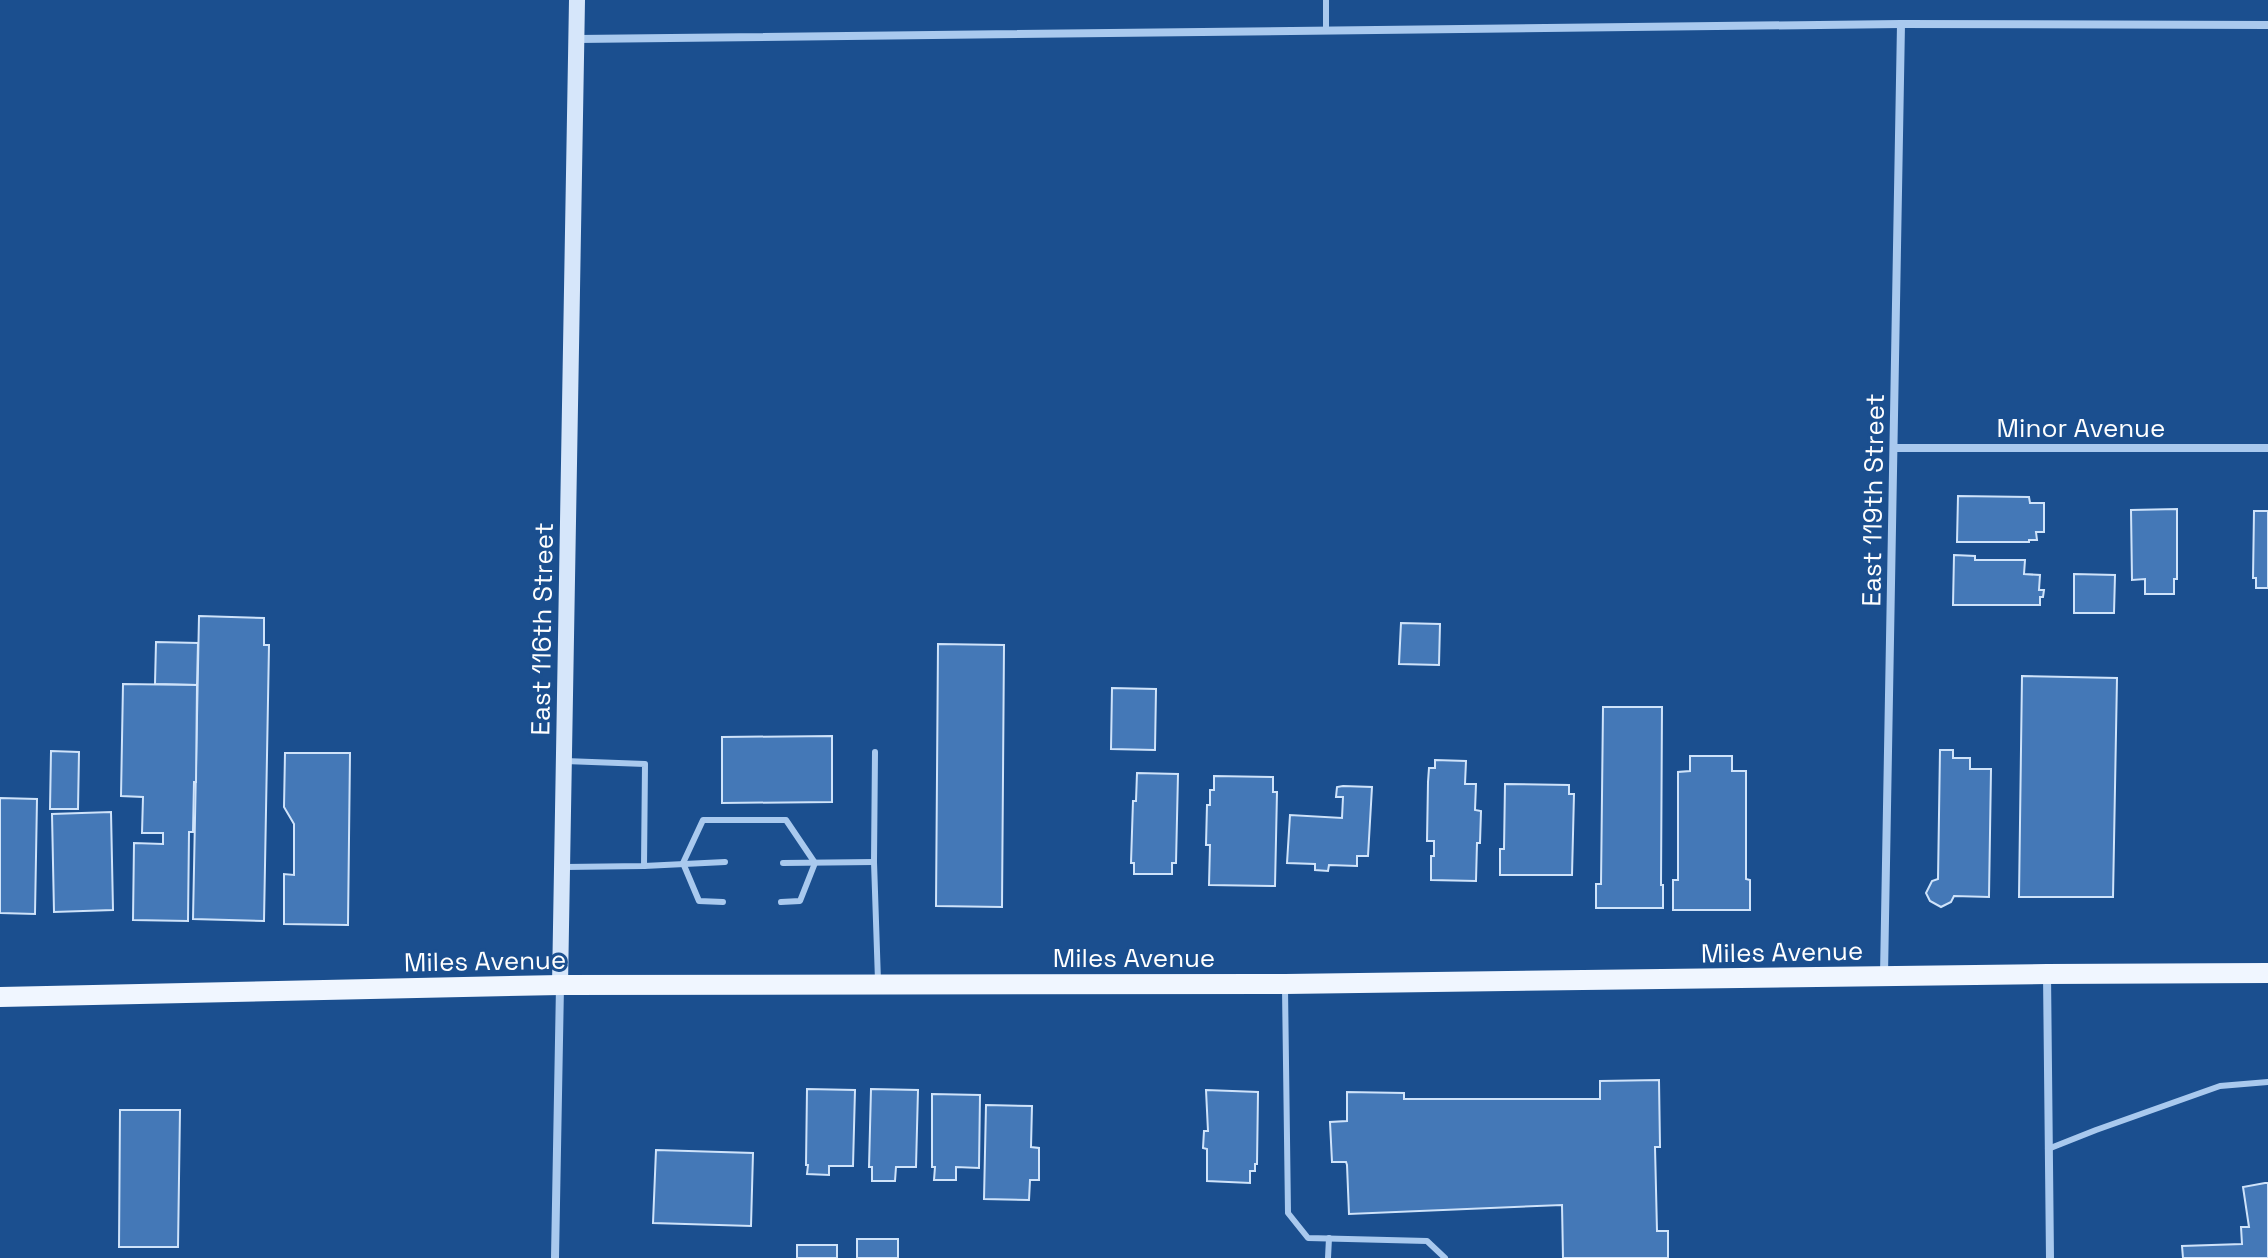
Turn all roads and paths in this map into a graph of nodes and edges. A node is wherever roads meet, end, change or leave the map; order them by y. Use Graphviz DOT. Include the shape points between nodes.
graph roads {
  1 [pos="577,0"];
  2 [pos="1326,0"];
  3 [pos="1901,24"];
  4 [pos="2268,25"];
  5 [pos="1326,31"];
  6 [pos="576,39"];
  7 [pos="1894,448"];
  8 [pos="2268,448"];
  9 [pos="875,752"];
  10 [pos="563,761"];
  11 [pos="725,862"];
  12 [pos="874,862"];
  13 [pos="683,863"];
  14 [pos="783,863"];
  15 [pos="815,863"];
  16 [pos="644,866"];
  17 [pos="562,867"];
  18 [pos="723,902"];
  19 [pos="781,902"];
  20 [pos="2268,973"];
  21 [pos="2047,974"];
  22 [pos="1884,976"];
  23 [pos="1285,984"];
  24 [pos="560,985"];
  25 [pos="878,985"];
  26 [pos="0,997"];
  27 [pos="2268,1082"];
  28 [pos="2048,1149"];
  29 [pos="1329,1238"];
  30 [pos="555,1258"];
  31 [pos="1328,1258"];
  32 [pos="1445,1258"];
  33 [pos="2050,1258"];
  1 -- 6 [label="main road, East 116th Street"];
  2 -- 5 [label="lane"];
  3 -- 4 [label="street"];
  3 -- 5 [label="street"];
  3 -- 7 [label="street, East 119th Street"];
  5 -- 6 [label="street"];
  6 -- 10 [label="main road, East 116th Street"];
  7 -- 8 [label="street, Minor Avenue"];
  7 -- 22 [label="street, East 119th Street"];
  9 -- 12 [label="lane"];
  10 -- 16 [label="lane" via="645,764"];
  10 -- 17 [label="main road, East 116th Street"];
  11 -- 13 [label="lane"];
  12 -- 15 [label="lane"];
  12 -- 25 [label="lane"];
  13 -- 15 [label="lane" via="703,820 786,820"];
  13 -- 16 [label="lane"];
  13 -- 18 [label="lane" via="699,901"];
  14 -- 15 [label="lane"];
  15 -- 19 [label="lane" via="800,901"];
  16 -- 17 [label="lane"];
  17 -- 24 [label="main road, East 116th Street"];
  20 -- 21 [label="main road, Miles Avenue"];
  21 -- 22 [label="main road, Miles Avenue"];
  21 -- 28 [label="street"];
  22 -- 23 [label="main road, Miles Avenue"];
  23 -- 25 [label="main road, Miles Avenue"];
  23 -- 29 [label="lane" via="1288,1213 1308,1238"];
  24 -- 25 [label="main road, Miles Avenue"];
  24 -- 26 [label="main road, Miles Avenue"];
  24 -- 30 [label="street, East 116th Street"];
  27 -- 28 [label="lane" via="2220,1086"];
  28 -- 33 [label="street"];
  29 -- 31 [label="lane"];
  29 -- 32 [label="lane" via="1427,1241"];
}
